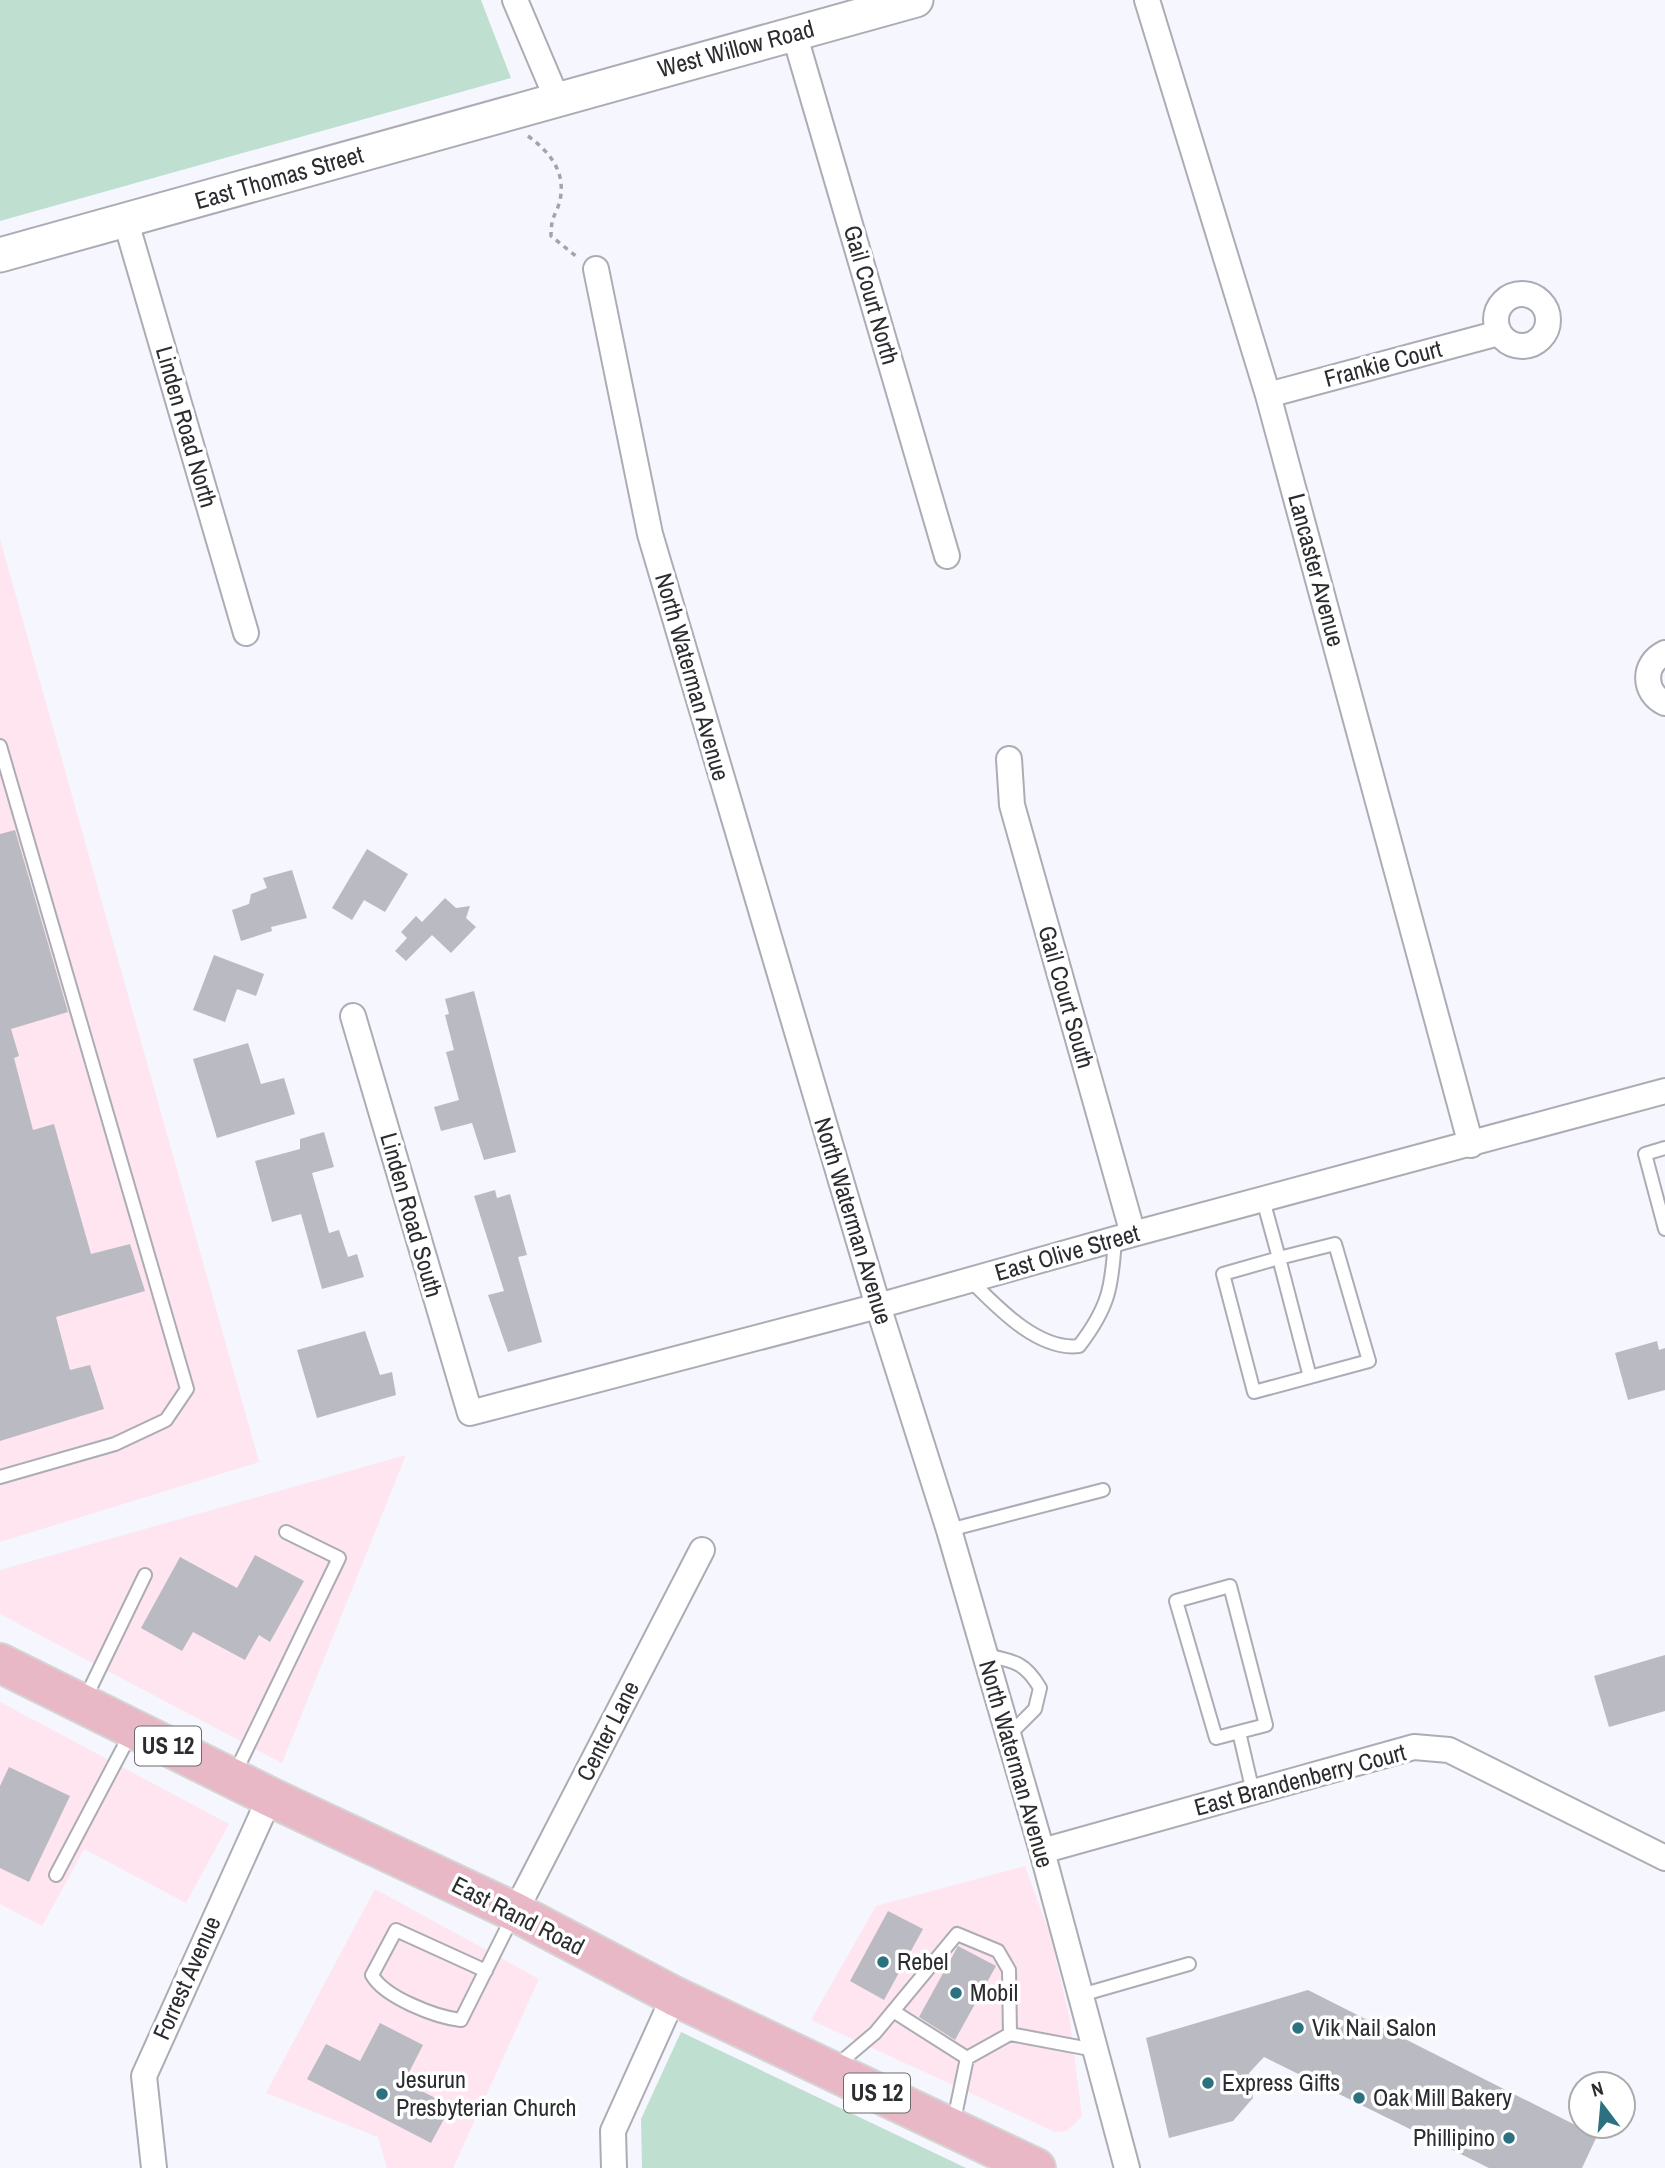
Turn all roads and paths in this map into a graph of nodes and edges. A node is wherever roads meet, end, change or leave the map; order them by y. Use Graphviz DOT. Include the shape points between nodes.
graph roads {
  1 [pos="515,0"];
  2 [pos="916,0"];
  3 [pos="1147,0"];
  4 [pos="794,33"];
  5 [pos="557,99"];
  6 [pos="523,133"];
  7 [pos="126,222"];
  8 [pos="0,255"];
  9 [pos="596,269"];
  10 [pos="1499,333"];
  11 [pos="1268,395"];
  12 [pos="947,556"];
  13 [pos="246,633"];
  14 [pos="1665,653"];
  15 [pos="1665,704"];
  16 [pos="0,746"];
  17 [pos="1009,759"];
  18 [pos="353,1016"];
  19 [pos="1665,1091"];
  20 [pos="1471,1145"];
  21 [pos="1665,1148"];
  22 [pos="1263,1200"];
  23 [pos="1665,1229"];
  24 [pos="1124,1236"];
  25 [pos="1279,1258"];
  26 [pos="970,1280"];
  27 [pos="878,1306"];
  28 [pos="1310,1377"];
  29 [pos="470,1413"];
  30 [pos="0,1477"];
  31 [pos="1103,1490"];
  32 [pos="949,1530"];
  33 [pos="286,1532"];
  34 [pos="702,1550"];
  35 [pos="145,1575"];
  36 [pos="985,1655"];
  37 [pos="0,1663"];
  38 [pos="83,1704"];
  39 [pos="133,1729"];
  40 [pos="1239,1732"];
  41 [pos="1008,1736"];
  42 [pos="233,1779"];
  43 [pos="1253,1792"];
  44 [pos="270,1797"];
  45 [pos="1042,1851"];
  46 [pos="1665,1858"];
  47 [pos="56,1875"];
  48 [pos="515,1912"];
  49 [pos="1189,1964"];
  50 [pos="486,1971"];
  51 [pos="1081,1995"];
  52 [pos="674,1996"];
  53 [pos="893,2011"];
  54 [pos="1010,2034"];
  55 [pos="1095,2050"];
  56 [pos="967,2058"];
  57 [pos="830,2070"];
  58 [pos="953,2129"];
  59 [pos="154,2168"];
  60 [pos="614,2168"];
  61 [pos="1036,2168"];
  62 [pos="1127,2168"];
  1 -- 5 [label="street"];
  2 -- 4 [label="street, West Willow Road"];
  3 -- 11 [label="street, Lancaster Avenue"];
  4 -- 5 [label="street, West Willow Road"];
  4 -- 12 [label="street, Gail Court North"];
  5 -- 7 [label="street, East Thomas Street"];
  6 -- 9 [label="path" via="553,158 562,183 560,203 551,217 551,236"];
  7 -- 8 [label="street, East Thomas Street"];
  7 -- 13 [label="street, Linden Road North"];
  9 -- 27 [label="street, North Waterman Avenue" via="650,534"];
  10 -- 11 [label="street, Frankie Court"];
  11 -- 20 [label="street, Lancaster Avenue"];
  14 -- 15 [label="street" via="1653,662 1647,679 1654,696"];
  16 -- 30 [label="lane" via="187,1389 166,1420 115,1444"];
  17 -- 24 [label="street, Gail Court South" via="1012,805"];
  18 -- 29 [label="street, Linden Road South"];
  19 -- 20 [label="street, East Olive Street"];
  20 -- 22 [label="street, East Olive Street"];
  21 -- 23 [label="lane" via="1644,1154"];
  22 -- 24 [label="street, East Olive Street"];
  22 -- 25 [label="lane"];
  24 -- 26 [label="street, East Olive Street"];
  24 -- 26 [label="lane" via="1098,1321 1079,1346 1064,1348 1039,1335 1002,1312"];
  25 -- 28 [label="lane"];
  25 -- 28 [label="lane" via="1223,1274 1250,1379 1254,1392"];
  25 -- 28 [label="lane" via="1335,1244 1368,1361"];
  26 -- 27 [label="street, East Olive Street"];
  27 -- 29 [label="street, East Olive Street"];
  27 -- 32 [label="street, North Waterman Avenue"];
  31 -- 32 [label="lane"];
  32 -- 36 [label="street, North Waterman Avenue"];
  33 -- 42 [label="lane" via="340,1558"];
  34 -- 48 [label="street, Center Lane"];
  35 -- 38 [label="lane"];
  36 -- 41 [label="street, North Waterman Avenue"];
  36 -- 41 [label="lane" via="1029,1669 1040,1688 1035,1709"];
  37 -- 38 [label="main road, East Rand Road / US 12"];
  38 -- 39 [label="main road, East Rand Road / US 12"];
  39 -- 42 [label="main road, East Rand Road / US 12"];
  39 -- 47 [label="lane"];
  40 -- 40 [label="lane" via="1216,1738 1176,1601 1230,1586 1266,1725"];
  40 -- 43 [label="lane"];
  41 -- 45 [label="street, North Waterman Avenue"];
  42 -- 44 [label="main road, East Rand Road / US 12"];
  43 -- 45 [label="street, East Brandenberry Court"];
  43 -- 46 [label="street, East Brandenberry Court" via="1414,1747 1449,1750"];
  44 -- 48 [label="main road, East Rand Road / US 12"];
  44 -- 59 [label="street, Forrest Avenue" via="145,2076"];
  45 -- 51 [label="street, North Waterman Avenue"];
  48 -- 50 [label="lane"];
  48 -- 52 [label="main road, East Rand Road / US 12"];
  49 -- 51 [label="lane"];
  50 -- 50 [label="lane" via="461,2020 443,2018 379,1987 372,1975 396,1930"];
  51 -- 55 [label="street, North Waterman Avenue"];
  52 -- 57 [label="main road, East Rand Road / US 12"];
  52 -- 60 [label="street" via="613,2132"];
  53 -- 54 [label="lane" via="957,1934 999,1951 1009,1970"];
  53 -- 56 [label="lane"];
  53 -- 57 [label="lane" via="875,2033"];
  54 -- 55 [label="lane"];
  54 -- 56 [label="lane"];
  55 -- 62 [label="street, North Waterman Avenue"];
  56 -- 58 [label="lane"];
  57 -- 58 [label="main road, East Rand Road / US 12"];
  58 -- 61 [label="main road, East Rand Road / US 12"];
}
